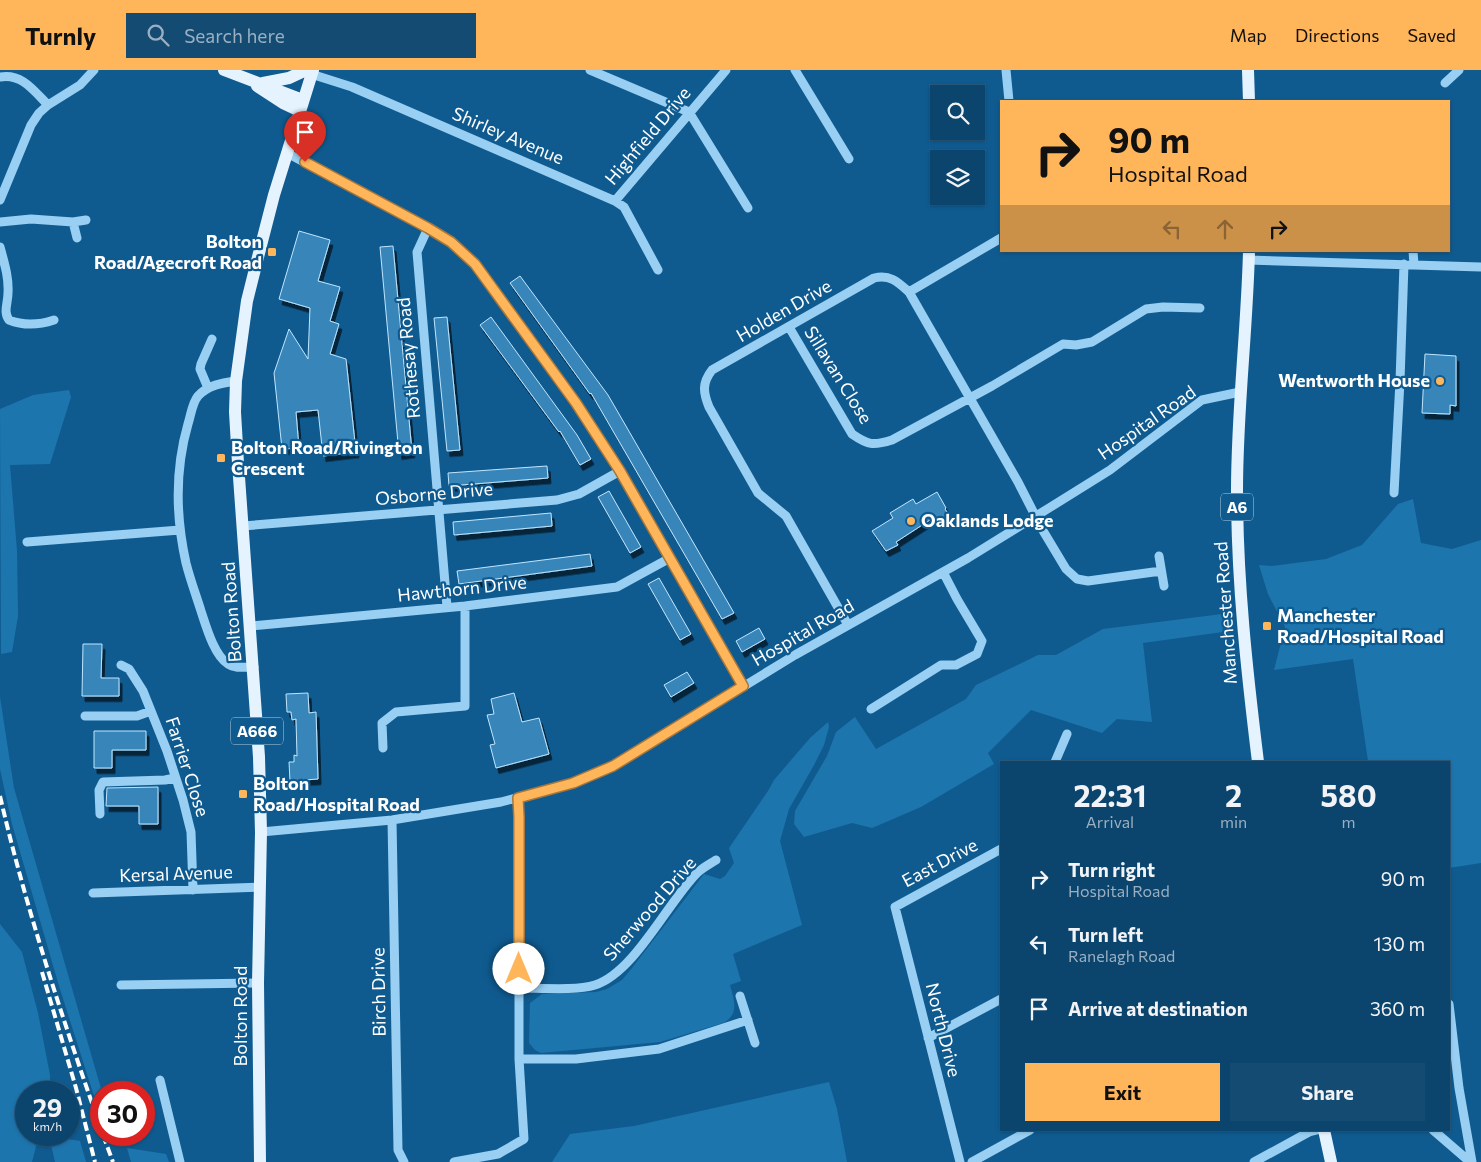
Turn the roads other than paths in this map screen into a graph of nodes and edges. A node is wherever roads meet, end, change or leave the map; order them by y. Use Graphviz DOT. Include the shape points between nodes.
graph roads {
  1 [pos="94,70"];
  2 [pos="224,70"];
  3 [pos="590,70"];
  4 [pos="726,70"];
  5 [pos="795,70"];
  6 [pos="1006,70"];
  7 [pos="1248,70"];
  8 [pos="1459,70"];
  9 [pos="310,71"];
  10 [pos="5,74"];
  11 [pos="256,82"];
  12 [pos="1445,83"];
  13 [pos="1009,100"];
  14 [pos="1249,100"];
  15 [pos="48,105"];
  16 [pos="302,106"];
  17 [pos="689,112"];
  18 [pos="287,153"];
  19 [pos="849,159"];
  20 [pos="0,200"];
  21 [pos="615,201"];
  22 [pos="748,208"];
  23 [pos="86,220"];
  24 [pos="0,222"];
  25 [pos="73,222"];
  26 [pos="428,228"];
  27 [pos="78,238"];
  28 [pos="1000,239"];
  29 [pos="0,247"];
  30 [pos="1413,252"];
  31 [pos="1248,256"];
  32 [pos="1409,265"];
  33 [pos="1481,267"];
  34 [pos="658,270"];
  35 [pos="909,292"];
  36 [pos="1200,308"];
  37 [pos="54,320"];
  38 [pos="789,327"];
  39 [pos="212,338"];
  40 [pos="236,381"];
  41 [pos="208,388"];
  42 [pos="1240,392"];
  43 [pos="969,397"];
  44 [pos="620,471"];
  45 [pos="1394,493"];
  46 [pos="438,510"];
  47 [pos="1036,516"];
  48 [pos="244,526"];
  49 [pos="180,530"];
  50 [pos="27,542"];
  51 [pos="1159,556"];
  52 [pos="670,558"];
  53 [pos="1161,571"];
  54 [pos="943,572"];
  55 [pos="1164,586"];
  56 [pos="465,606"];
  57 [pos="447,608"];
  58 [pos="848,625"];
  59 [pos="251,626"];
  60 [pos="121,665"];
  61 [pos="254,667"];
  62 [pos="743,686"];
  63 [pos="871,709"];
  64 [pos="151,710"];
  65 [pos="85,716"];
  66 [pos="1067,734"];
  67 [pos="383,748"];
  68 [pos="1055,761"];
  69 [pos="1258,761"];
  70 [pos="175,778"];
  71 [pos="518,798"];
  72 [pos="100,814"];
  73 [pos="392,820"];
  74 [pos="261,832"];
  75 [pos="1000,850"];
  76 [pos="716,860"];
  77 [pos="260,887"];
  78 [pos="193,890"];
  79 [pos="93,893"];
  80 [pos="895,906"];
  81 [pos="258,984"];
  82 [pos="121,985"];
  83 [pos="519,988"];
  84 [pos="740,996"];
  85 [pos="1000,1000"];
  86 [pos="1450,1012"];
  87 [pos="748,1020"];
  88 [pos="928,1038"];
  89 [pos="755,1043"];
  90 [pos="519,1059"];
  91 [pos="160,1080"];
  92 [pos="1028,1131"];
  93 [pos="1314,1131"];
  94 [pos="1324,1131"];
  95 [pos="1435,1131"];
  96 [pos="180,1162"];
  97 [pos="260,1162"];
  98 [pos="404,1162"];
  99 [pos="454,1162"];
  100 [pos="960,1162"];
  101 [pos="972,1162"];
  102 [pos="1254,1162"];
  103 [pos="1330,1162"];
  104 [pos="1471,1162"];
  1 -- 15 [label="street" via="80,85"];
  2 -- 11 [label="main road"];
  3 -- 17 [label="street"];
  4 -- 17 [label="street, Highfield Drive"];
  5 -- 19 [label="street"];
  6 -- 13 [label="street"];
  7 -- 14 [label="main road"];
  8 -- 12 [label="street"];
  9 -- 11 [label="main road" via="289,78"];
  9 -- 16 [label="main road, Bolton Road / A666"];
  9 -- 21 [label="street, Shirley Avenue"];
  10 -- 15 [label="street" via="19,78"];
  11 -- 16 [label="main road"];
  15 -- 20 [label="street" via="31,125"];
  16 -- 18 [label="main road, Bolton Road / A666"];
  17 -- 21 [label="street, Highfield Drive"];
  17 -- 22 [label="street"];
  18 -- 26 [label="street"];
  18 -- 40 [label="main road, Bolton Road / A666" via="248,301"];
  21 -- 34 [label="street, Shirley Avenue" via="624,207"];
  23 -- 25 [label="street"];
  24 -- 25 [label="street"];
  25 -- 27 [label="street"];
  26 -- 44 [label="street" via="451,242 475,264 576,403"];
  26 -- 46 [label="street, Rothesay Road" via="417,252"];
  28 -- 35 [label="street"];
  29 -- 37 [label="street" via="8,283 6,316 15,322 42,324"];
  30 -- 32 [label="street"];
  31 -- 32 [label="street"];
  31 -- 42 [label="main road, Manchester Road / A6"];
  32 -- 33 [label="street"];
  32 -- 45 [label="street"];
  35 -- 38 [label="street, Holden Drive" via="893,279 874,278"];
  35 -- 43 [label="street, Holden Drive"];
  36 -- 43 [label="street, Sillavan Close" via="1163,306 1146,309 1092,342 1063,344"];
  38 -- 43 [label="street, Sillavan Close" via="852,434 866,443 892,440"];
  38 -- 58 [label="street, Holden Drive" via="712,370 703,388 709,407 758,493 786,516"];
  39 -- 41 [label="street" via="200,364"];
  40 -- 41 [label="street"];
  40 -- 48 [label="main road, Bolton Road / A666" via="235,412"];
  41 -- 49 [label="street" via="196,398 183,441 178,486"];
  42 -- 47 [label="street, Hospital Road" via="1202,400 1110,470"];
  42 -- 69 [label="main road, Manchester Road / A6" via="1239,579"];
  43 -- 47 [label="street, Holden Drive"];
  44 -- 46 [label="street, Osborne Drive" via="579,494 557,500"];
  44 -- 52 [label="street"];
  46 -- 48 [label="street, Osborne Drive"];
  46 -- 57 [label="street, Rothesay Road"];
  47 -- 53 [label="street, Holden Drive" via="1066,569 1077,579 1093,580"];
  47 -- 54 [label="street, Hospital Road"];
  48 -- 59 [label="main road, Bolton Road / A666"];
  49 -- 50 [label="street"];
  49 -- 61 [label="street" via="186,564 208,632 219,654 234,667"];
  51 -- 53 [label="street"];
  52 -- 56 [label="street, Hawthorn Drive" via="617,587"];
  52 -- 62 [label="street"];
  53 -- 55 [label="street"];
  54 -- 58 [label="street, Hospital Road"];
  54 -- 63 [label="street" via="982,640 977,654 956,664 941,665"];
  56 -- 57 [label="street, Hawthorn Drive"];
  56 -- 67 [label="street" via="465,706 396,712 382,722"];
  57 -- 59 [label="street, Hawthorn Drive"];
  58 -- 62 [label="street, Hospital Road"];
  59 -- 61 [label="main road, Bolton Road / A666"];
  60 -- 64 [label="street, Farrier Close" via="129,669"];
  61 -- 74 [label="main road, Bolton Road / A666"];
  62 -- 71 [label="street, Hospital Road" via="613,766 573,783"];
  64 -- 65 [label="street" via="137,716"];
  64 -- 70 [label="street, Farrier Close"];
  66 -- 68 [label="street"];
  70 -- 72 [label="street" via="103,782 99,790"];
  70 -- 78 [label="street, Farrier Close" via="191,832"];
  71 -- 73 [label="street, Hospital Road"];
  71 -- 83 [label="street"];
  73 -- 74 [label="street, Hospital Road"];
  73 -- 98 [label="street, Birch Drive" via="398,1150"];
  74 -- 77 [label="main road, Bolton Road / A666"];
  75 -- 80 [label="street, East Drive"];
  76 -- 83 [label="street, Sherwood Drive" via="698,872 627,963 608,980 581,988"];
  77 -- 78 [label="street, Kersal Avenue"];
  77 -- 81 [label="main road, Bolton Road / A666"];
  78 -- 79 [label="street, Kersal Avenue"];
  80 -- 88 [label="street, North Drive"];
  81 -- 82 [label="street"];
  81 -- 97 [label="main road, Bolton Road / A666"];
  83 -- 90 [label="street"];
  84 -- 87 [label="street"];
  85 -- 88 [label="street"];
  86 -- 104 [label="street"];
  87 -- 89 [label="street"];
  87 -- 90 [label="street" via="659,1049 576,1059"];
  88 -- 100 [label="street, North Drive"];
  90 -- 99 [label="street" via="524,1139 498,1154"];
  91 -- 96 [label="street"];
  92 -- 101 [label="street"];
  93 -- 102 [label="street"];
  94 -- 103 [label="main road"];
  95 -- 104 [label="street"];
}
